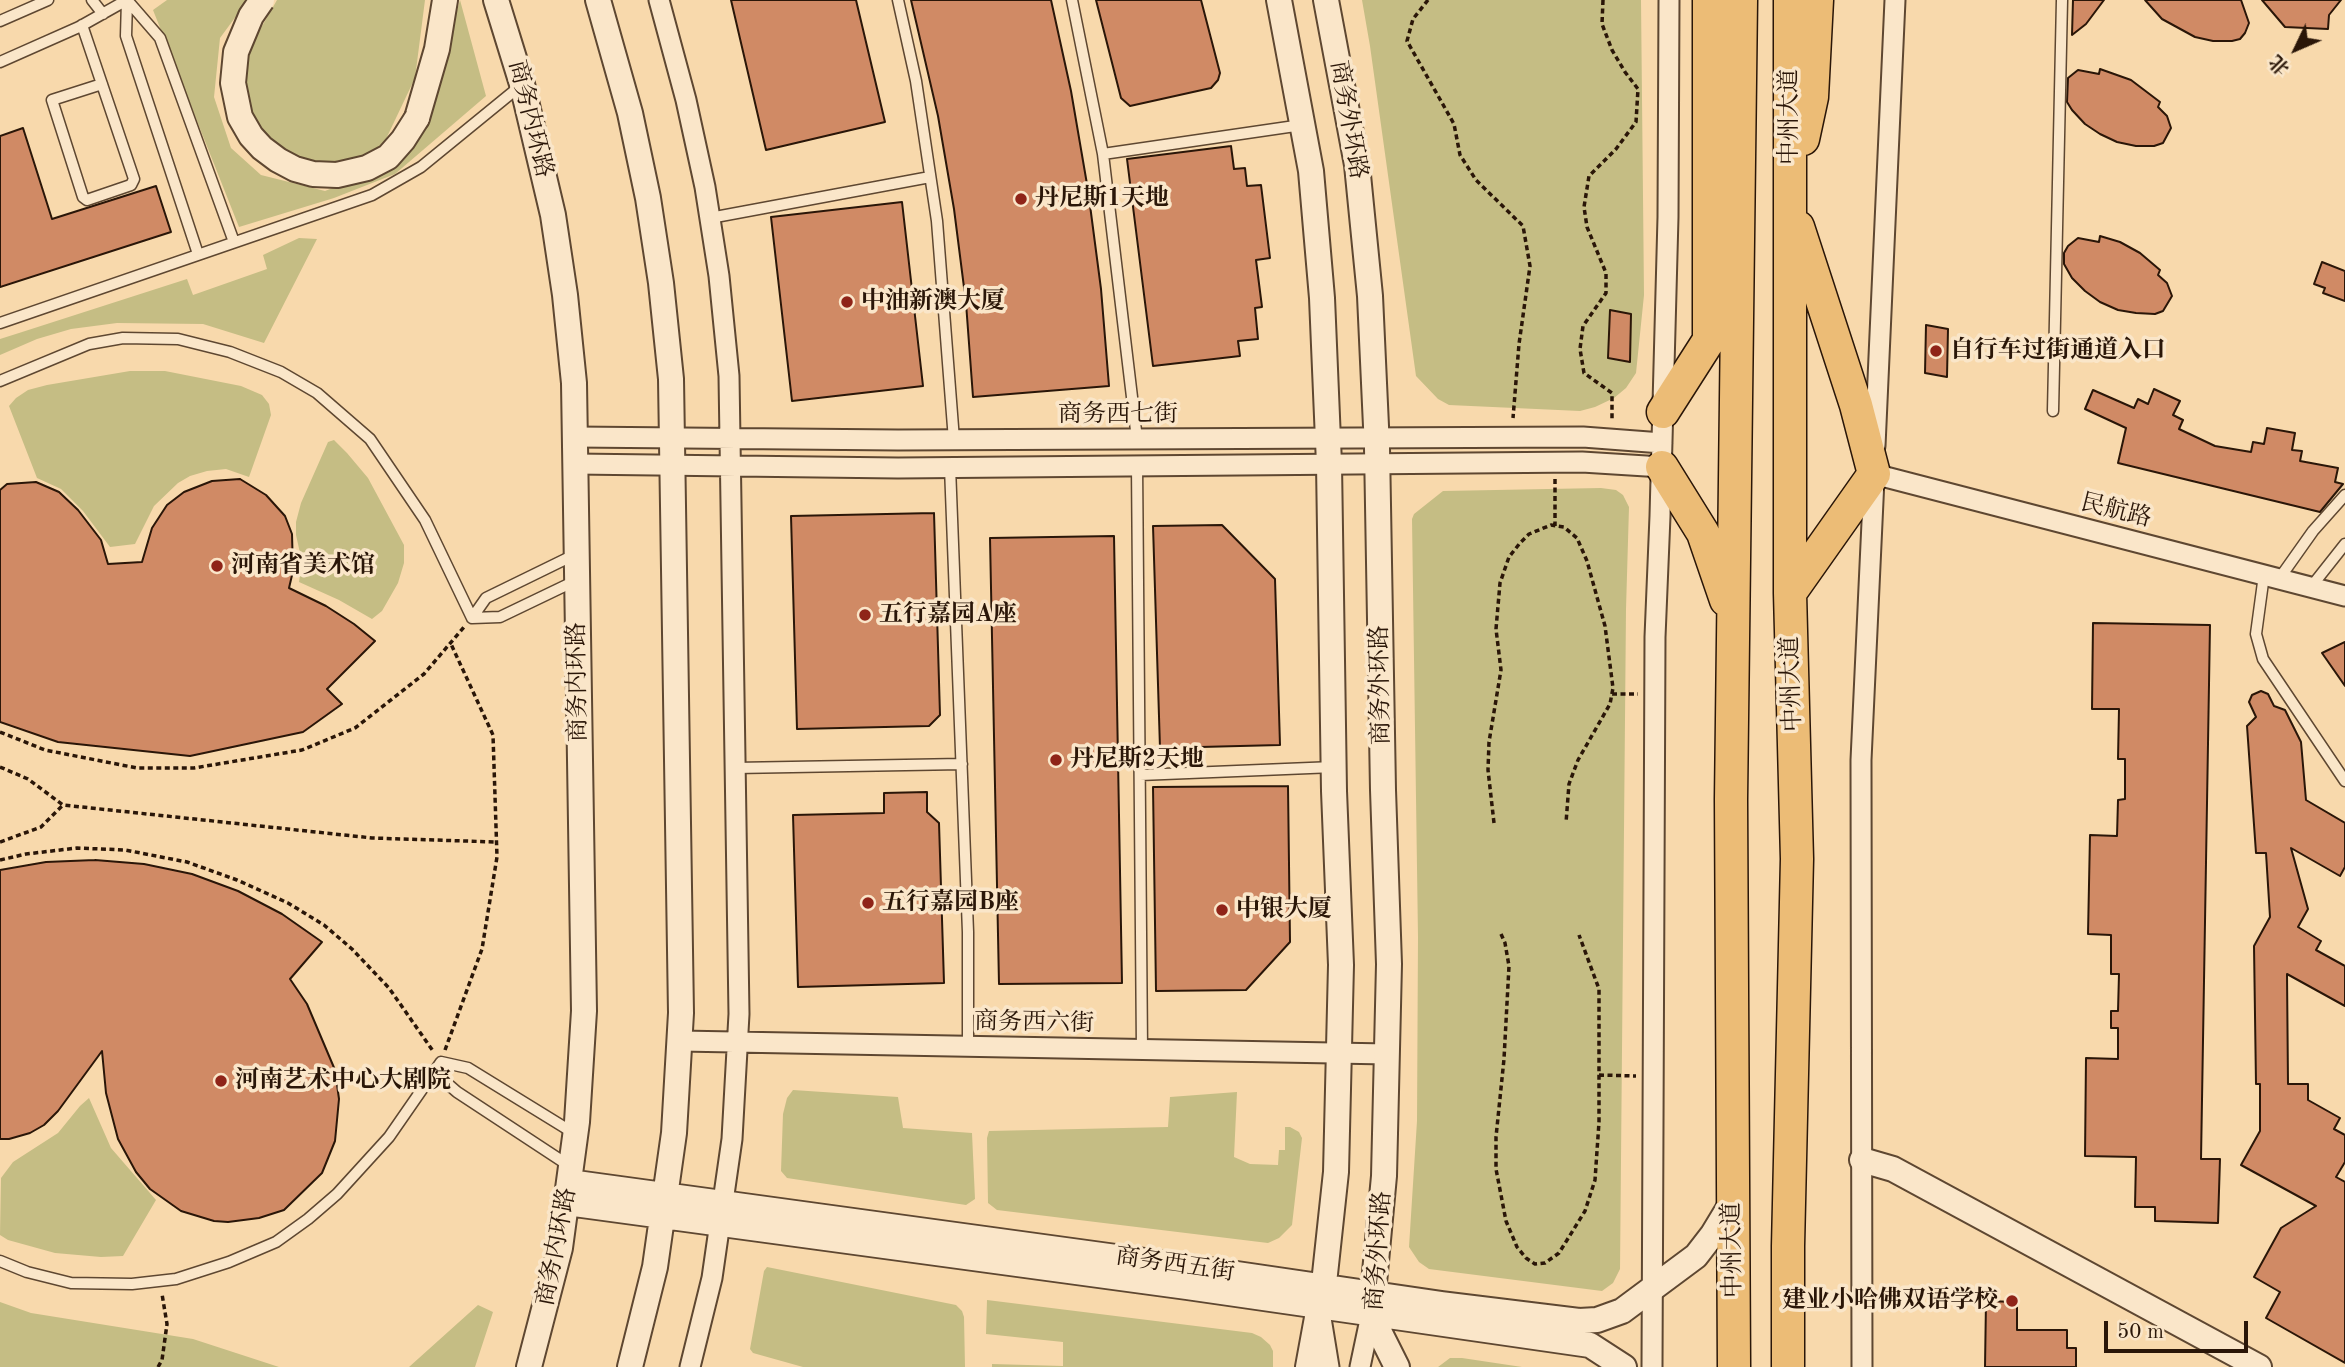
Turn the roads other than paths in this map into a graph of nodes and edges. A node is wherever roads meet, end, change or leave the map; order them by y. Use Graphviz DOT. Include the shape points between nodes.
graph roads {
  1 [pos="48,0"];
  2 [pos="92,0"];
  3 [pos="127,0"];
  4 [pos="262,0"];
  5 [pos="445,0"];
  6 [pos="496,0"];
  7 [pos="598,0"];
  8 [pos="659,0"];
  9 [pos="898,0"];
  10 [pos="1072,0"];
  11 [pos="1279,0"];
  12 [pos="1326,0"];
  13 [pos="1669,0"];
  14 [pos="1709,0"];
  15 [pos="1741,0"];
  16 [pos="1790,0"];
  17 [pos="1817,0"];
  18 [pos="1895,0"];
  19 [pos="2062,0"];
  20 [pos="103,14"];
  21 [pos="0,21"];
  22 [pos="82,25"];
  23 [pos="0,62"];
  24 [pos="102,84"];
  25 [pos="522,84"];
  26 [pos="1302,125"];
  27 [pos="1103,154"];
  28 [pos="930,177"];
  29 [pos="1790,200"];
  30 [pos="710,218"];
  31 [pos="234,242"];
  32 [pos="198,254"];
  33 [pos="0,323"];
  34 [pos="0,381"];
  35 [pos="2053,411"];
  36 [pos="575,437"];
  37 [pos="671,438"];
  38 [pos="729,438"];
  39 [pos="1328,438"];
  40 [pos="1376,438"];
  41 [pos="1137,439"];
  42 [pos="954,440"];
  43 [pos="1662,441"];
  44 [pos="1377,463"];
  45 [pos="575,464"];
  46 [pos="1329,464"];
  47 [pos="1137,465"];
  48 [pos="671,466"];
  49 [pos="730,466"];
  50 [pos="950,467"];
  51 [pos="1874,474"];
  52 [pos="2345,495"];
  53 [pos="2345,544"];
  54 [pos="576,555"];
  55 [pos="2272,577"];
  56 [pos="576,581"];
  57 [pos="2311,587"];
  58 [pos="1790,593"];
  59 [pos="2345,596"];
  60 [pos="472,618"];
  61 [pos="1734,622"];
  62 [pos="962,764"];
  63 [pos="1334,767"];
  64 [pos="735,768"];
  65 [pos="1140,775"];
  66 [pos="2345,781"];
  67 [pos="680,1041"];
  68 [pos="738,1042"];
  69 [pos="968,1046"];
  70 [pos="1142,1050"];
  71 [pos="1340,1053"];
  72 [pos="1388,1054"];
  73 [pos="434,1072"];
  74 [pos="576,1134"];
  75 [pos="1862,1160"];
  76 [pos="569,1184"];
  77 [pos="1733,1200"];
  78 [pos="664,1206"];
  79 [pos="721,1214"];
  80 [pos="0,1261"];
  81 [pos="1651,1290"];
  82 [pos="1321,1297"];
  83 [pos="1372,1305"];
  84 [pos="636,1366"];
  85 [pos="529,1367"];
  86 [pos="690,1367"];
  87 [pos="1308,1367"];
  88 [pos="1329,1367"];
  89 [pos="1360,1367"];
  90 [pos="1397,1367"];
  91 [pos="1624,1367"];
  92 [pos="1652,1367"];
  93 [pos="1734,1367"];
  94 [pos="1788,1367"];
  95 [pos="1862,1367"];
  96 [pos="2223,1367"];
  97 [pos="2259,1367"];
  1 -- 21 [label="lane"];
  2 -- 20 [label="lane"];
  3 -- 20 [label="lane"];
  3 -- 31 [label="lane" via="160,38"];
  3 -- 32 [label="lane" via="126,36"];
  4 -- 5 [label="street, bridge" via="236,52 233,83 246,127 262,148 295,169 337,175 388,157 403,141 417,118 437,49"];
  6 -- 25 [label="street, 商务内环路"];
  7 -- 37 [label="street" via="648,198 662,283"];
  8 -- 30 [label="street" via="686,100"];
  9 -- 28 [label="lane"];
  10 -- 27 [label="lane"];
  11 -- 26 [label="street, 商务外环路"];
  12 -- 40 [label="street, 商务外环路" via="1357,165 1370,296"];
  13 -- 43 [label="street"];
  14 -- 43 [label="highway" via="1709,340"];
  15 -- 61 [label="highway, 中州大道"];
  16 -- 29 [label="highway, 中州大道"];
  17 -- 29 [label="highway" via="1812,97"];
  18 -- 51 [label="street"];
  19 -- 35 [label="lane"];
  20 -- 22 [label="lane"];
  22 -- 23 [label="lane"];
  22 -- 24 [label="lane"];
  24 -- 24 [label="lane" via="134,179 131,185 87,200 52,100"];
  25 -- 31 [label="lane" via="396,183"];
  25 -- 36 [label="street, 商务内环路" via="553,215 574,383"];
  26 -- 27 [label="lane"];
  26 -- 39 [label="street, 商务外环路" via="1311,171 1322,299"];
  27 -- 41 [label="lane"];
  28 -- 30 [label="lane"];
  28 -- 42 [label="lane"];
  29 -- 51 [label="highway"];
  29 -- 58 [label="highway, 中州大道"];
  30 -- 38 [label="street" via="729,376"];
  31 -- 32 [label="lane"];
  32 -- 33 [label="lane"];
  34 -- 60 [label="lane" via="89,344 123,338 178,339 281,372 317,393 370,439 425,520"];
  36 -- 37 [label="street, 商务西七街"];
  36 -- 45 [label="street, 商务内环路"];
  37 -- 38 [label="street, 商务西七街"];
  37 -- 48 [label="street"];
  38 -- 42 [label="street, 商务西七街"];
  38 -- 49 [label="street"];
  39 -- 40 [label="street, 商务西七街"];
  39 -- 41 [label="street, 商务西七街"];
  39 -- 46 [label="street, 商务外环路"];
  40 -- 43 [label="street, 商务西七街"];
  40 -- 44 [label="street, 商务外环路"];
  41 -- 42 [label="street, 商务西七街"];
  43 -- 44 [label="street, 商务西七街" via="1555,462"];
  43 -- 61 [label="highway" via="1703,533"];
  43 -- 81 [label="street" via="1654,694"];
  44 -- 46 [label="street, 商务西七街"];
  44 -- 72 [label="street, 商务外环路"];
  45 -- 48 [label="street, 商务西七街"];
  45 -- 54 [label="street, 商务内环路"];
  46 -- 47 [label="street, 商务西七街"];
  46 -- 63 [label="street, 商务外环路"];
  47 -- 50 [label="street, 商务西七街"];
  47 -- 65 [label="lane"];
  48 -- 49 [label="street, 商务西七街"];
  48 -- 67 [label="street"];
  49 -- 50 [label="street, 商务西七街"];
  49 -- 64 [label="street"];
  50 -- 62 [label="lane"];
  51 -- 55 [label="street, 民航路"];
  51 -- 58 [label="highway"];
  51 -- 75 [label="street" via="1861,760"];
  52 -- 55 [label="lane"];
  53 -- 57 [label="lane"];
  54 -- 56 [label="street, 商务内环路"];
  54 -- 60 [label="lane" via="486,598"];
  55 -- 57 [label="street, 民航路"];
  55 -- 66 [label="lane" via="2256,634 2263,659"];
  56 -- 60 [label="lane" via="500,617"];
  56 -- 74 [label="street, 商务内环路" via="584,1011"];
  57 -- 59 [label="street, 民航路"];
  58 -- 94 [label="highway, 中州大道" via="1797,859"];
  61 -- 77 [label="highway, 中州大道"];
  62 -- 64 [label="lane"];
  62 -- 69 [label="lane"];
  63 -- 65 [label="lane"];
  63 -- 71 [label="street, 商务外环路"];
  64 -- 68 [label="street"];
  65 -- 70 [label="lane"];
  67 -- 68 [label="street, 商务西六街"];
  67 -- 78 [label="street"];
  68 -- 69 [label="street, 商务西六街"];
  68 -- 79 [label="street" via="732,1139"];
  69 -- 70 [label="street, 商务西六街"];
  70 -- 71 [label="street, 商务西六街"];
  71 -- 72 [label="street, 商务西六街"];
  71 -- 82 [label="street, 商务外环路" via="1336,1172"];
  72 -- 83 [label="street, 商务外环路" via="1384,1175"];
  73 -- 74 [label="lane" via="441,1062 468,1068"];
  73 -- 76 [label="lane"];
  73 -- 80 [label="lane" via="394,1131 337,1194 276,1242 176,1279 132,1284 71,1283"];
  74 -- 76 [label="street, 商务内环路"];
  75 -- 95 [label="street"];
  75 -- 96 [label="street" via="1885,1183"];
  75 -- 97 [label="street" via="1893,1169"];
  76 -- 78 [label="street, 商务西五街"];
  76 -- 85 [label="street, 商务内环路" via="560,1248"];
  77 -- 81 [label="street, 商务西五街" via="1696,1256"];
  77 -- 93 [label="highway, 中州大道"];
  78 -- 79 [label="street, 商务西五街"];
  78 -- 84 [label="street"];
  79 -- 82 [label="street, 商务西五街"];
  79 -- 86 [label="street" via="712,1278"];
  81 -- 83 [label="street, 商务西五街" via="1622,1311 1579,1321"];
  81 -- 92 [label="street"];
  82 -- 83 [label="street, 商务西五街"];
  82 -- 87 [label="street, 商务外环路"];
  82 -- 88 [label="street"];
  83 -- 89 [label="street"];
  83 -- 90 [label="street, 商务外环路"];
  83 -- 91 [label="street, 商务西五街" via="1590,1345"];
}
